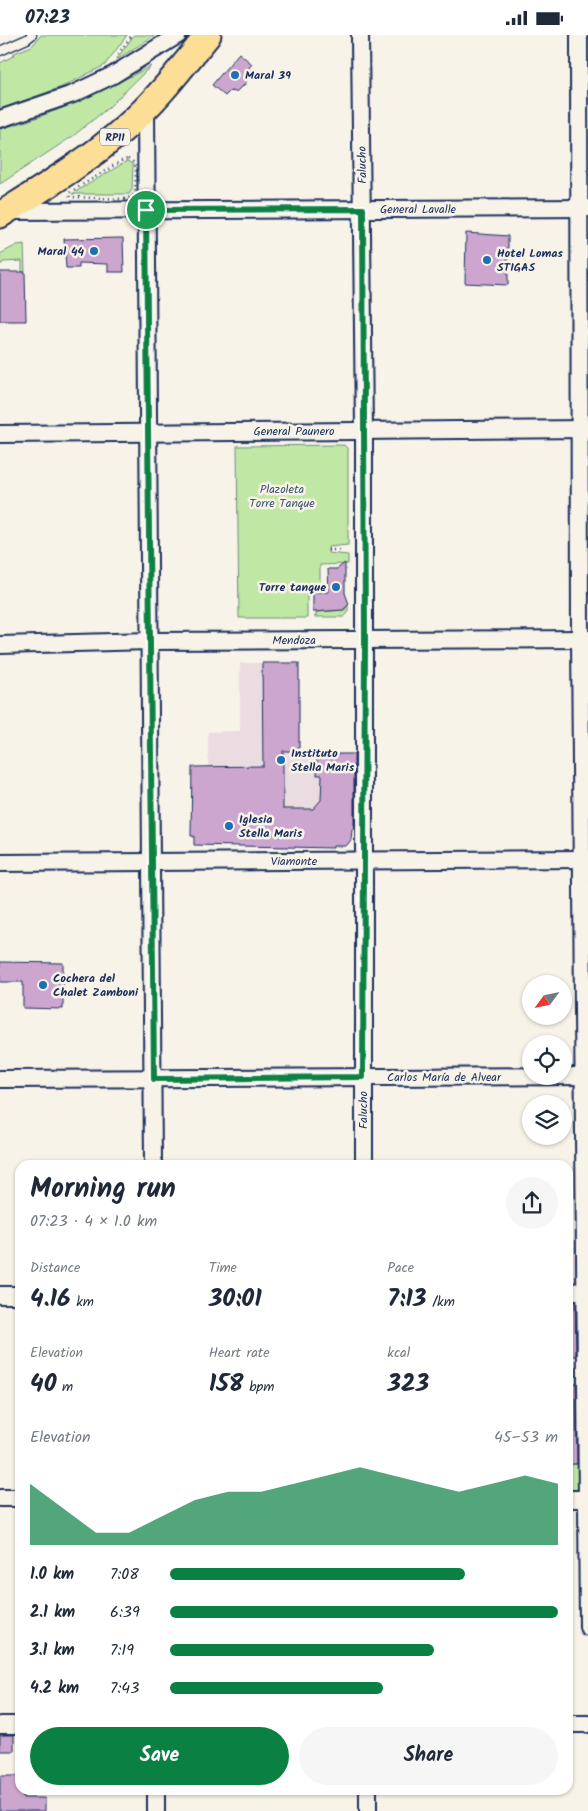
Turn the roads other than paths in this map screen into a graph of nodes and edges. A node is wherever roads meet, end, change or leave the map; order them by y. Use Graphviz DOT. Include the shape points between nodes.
graph roads {
  1 [pos="32,35"];
  2 [pos="178,35"];
  3 [pos="208,35"];
  4 [pos="360,35"];
  5 [pos="579,35"];
  6 [pos="0,51"];
  7 [pos="146,109"];
  8 [pos="0,119"];
  9 [pos="584,208"];
  10 [pos="363,209"];
  11 [pos="146,210"];
  12 [pos="4,213"];
  13 [pos="583,429"];
  14 [pos="364,431"];
  15 [pos="148,432"];
  16 [pos="0,434"];
  17 [pos="365,639"];
  18 [pos="584,639"];
  19 [pos="150,641"];
  20 [pos="0,645"];
  21 [pos="585,859"];
  22 [pos="364,861"];
  23 [pos="152,862"];
  24 [pos="0,863"];
  25 [pos="586,1076"];
  26 [pos="363,1077"];
  27 [pos="0,1079"];
  28 [pos="154,1079"];
  29 [pos="153,1160"];
  30 [pos="364,1160"];
  31 [pos="587,1291"];
  32 [pos="573,1292"];
  33 [pos="0,1295"];
  34 [pos="15,1295"];
  35 [pos="0,1498"];
  36 [pos="15,1498"];
  37 [pos="573,1499"];
  38 [pos="588,1499"];
  39 [pos="588,1627"];
  40 [pos="573,1724"];
  41 [pos="588,1724"];
  42 [pos="0,1725"];
  43 [pos="15,1725"];
  44 [pos="156,1795"];
  45 [pos="368,1795"];
  46 [pos="156,1811"];
  47 [pos="368,1811"];
  1 -- 6 [label="lane"];
  2 -- 8 [label="street" via="113,75 73,94"];
  3 -- 7 [label="main road, RP11"];
  4 -- 10 [label="street, Falucho"];
  5 -- 9 [label="street"];
  7 -- 11 [label="street"];
  7 -- 12 [label="main road, RP11" via="100,149"];
  9 -- 10 [label="street, General Lavalle"];
  9 -- 13 [label="street"];
  10 -- 11 [label="street, General Lavalle"];
  10 -- 14 [label="street, Falucho"];
  11 -- 12 [label="street, General Lavalle"];
  11 -- 15 [label="street"];
  13 -- 14 [label="street, General Paunero"];
  13 -- 18 [label="street"];
  14 -- 15 [label="street, General Paunero"];
  14 -- 17 [label="street, Falucho"];
  15 -- 16 [label="street, General Paunero"];
  15 -- 19 [label="street"];
  17 -- 18 [label="street, Mendoza"];
  17 -- 19 [label="street, Mendoza"];
  17 -- 22 [label="street, Falucho"];
  18 -- 21 [label="street"];
  19 -- 20 [label="street, Mendoza"];
  19 -- 23 [label="street"];
  21 -- 22 [label="street, Viamonte"];
  21 -- 25 [label="street"];
  22 -- 23 [label="street, Viamonte"];
  22 -- 26 [label="street, Falucho"];
  23 -- 24 [label="street, Viamonte"];
  23 -- 28 [label="street"];
  25 -- 26 [label="street, Carlos María de Alvear"];
  25 -- 31 [label="street"];
  26 -- 28 [label="street, Carlos María de Alvear"];
  26 -- 30 [label="street, Falucho"];
  27 -- 28 [label="street, Carlos María de Alvear"];
  28 -- 29 [label="street"];
  31 -- 32 [label="street"];
  31 -- 38 [label="street"];
  33 -- 34 [label="street"];
  35 -- 36 [label="street"];
  37 -- 38 [label="street"];
  38 -- 39 [label="street"];
  40 -- 41 [label="street"];
  42 -- 43 [label="street"];
  44 -- 46 [label="street"];
  45 -- 47 [label="street"];
}
